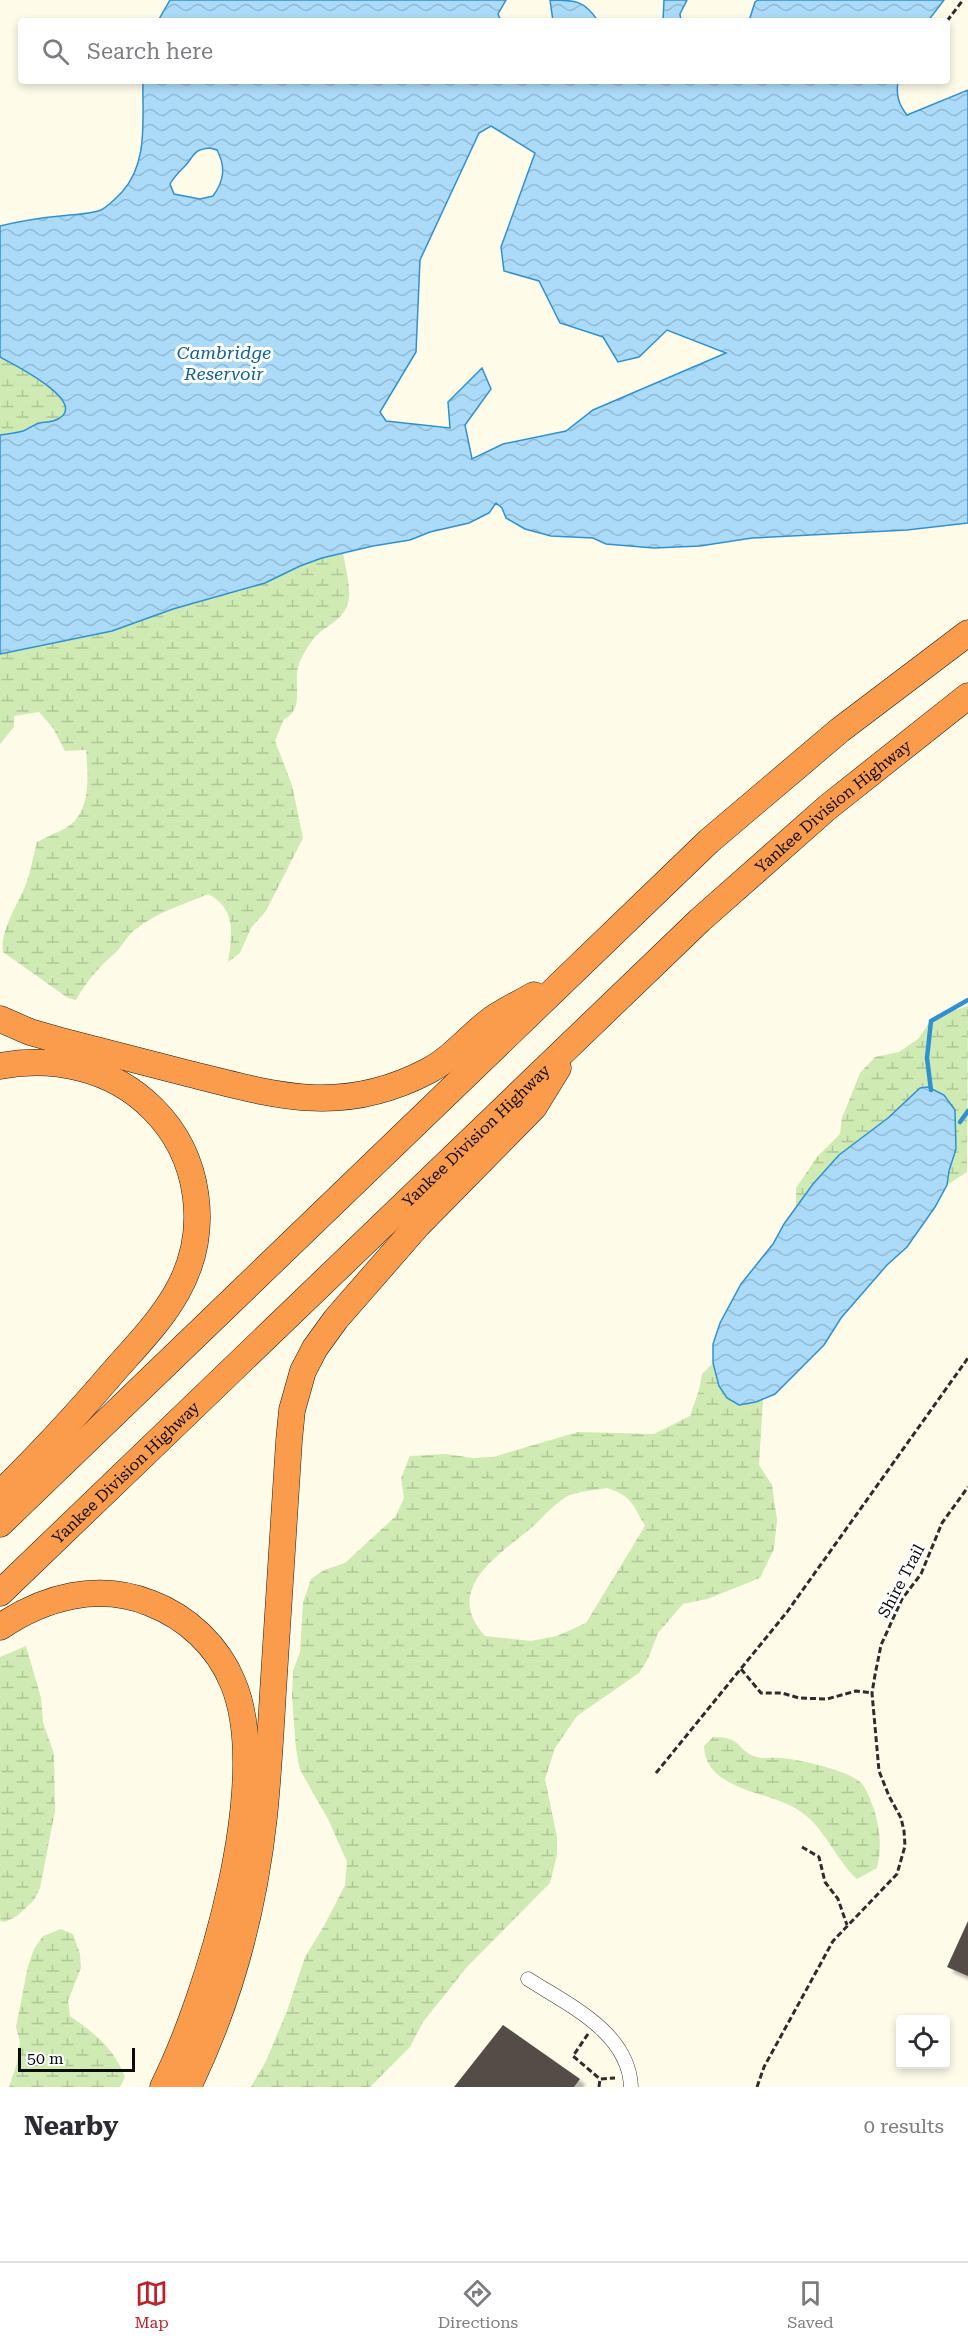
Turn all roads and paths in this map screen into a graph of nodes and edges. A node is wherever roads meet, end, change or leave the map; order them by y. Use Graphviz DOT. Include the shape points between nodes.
graph roads {
  1 [pos="963,0"];
  2 [pos="949,18"];
  3 [pos="968,633"];
  4 [pos="968,696"];
  5 [pos="566,978"];
  6 [pos="0,1019"];
  7 [pos="580,1033"];
  8 [pos="0,1066"];
  9 [pos="968,1358"];
  10 [pos="968,1487"];
  11 [pos="0,1494"];
  12 [pos="0,1524"];
  13 [pos="0,1593"];
  14 [pos="0,1627"];
  15 [pos="741,1669"];
  16 [pos="872,1693"];
  17 [pos="656,1773"];
  18 [pos="802,1847"];
  19 [pos="847,1926"];
  20 [pos="528,1979"];
  21 [pos="589,2033"];
  22 [pos="600,2079"];
  23 [pos="626,2082"];
  24 [pos="163,2087"];
  25 [pos="188,2087"];
  26 [pos="599,2087"];
  27 [pos="757,2087"];
  1 -- 2 [label="path"];
  3 -- 5 [label="highway" via="761,795"];
  4 -- 7 [label="highway, Yankee Division Highway" via="785,844"];
  5 -- 6 [label="highway" via="489,1021 430,1070 390,1088 332,1099 265,1093 58,1040"];
  5 -- 12 [label="highway"];
  7 -- 13 [label="highway, Yankee Division Highway"];
  7 -- 25 [label="highway" via="534,1107 358,1293 325,1334 303,1371 292,1410 289,1441 261,1841 232,1972"];
  8 -- 11 [label="highway" via="37,1062 77,1067 137,1094 161,1117 179,1144 191,1172 198,1212 189,1266 163,1314 73,1419"];
  9 -- 15 [label="path" via="807,1585"];
  10 -- 16 [label="path, Shire Trail" via="942,1523 921,1574 902,1599 881,1645"];
  14 -- 24 [label="highway" via="24,1612 70,1595 126,1595 156,1605 186,1622 209,1644 233,1683 245,1745 238,1839 213,1957 186,2037"];
  15 -- 16 [label="path" via="761,1693 827,1698 856,1691"];
  15 -- 17 [label="path"];
  16 -- 19 [label="path, Shire Trail" via="879,1771 902,1818 905,1846 897,1874"];
  18 -- 19 [label="path" via="819,1857 825,1882 838,1899"];
  19 -- 27 [label="path, Shire Trail" via="819,1962"];
  20 -- 23 [label="street" via="606,2032 626,2063"];
  21 -- 22 [label="path" via="573,2056"];
  22 -- 23 [label="path"];
  22 -- 26 [label="path"];
}
